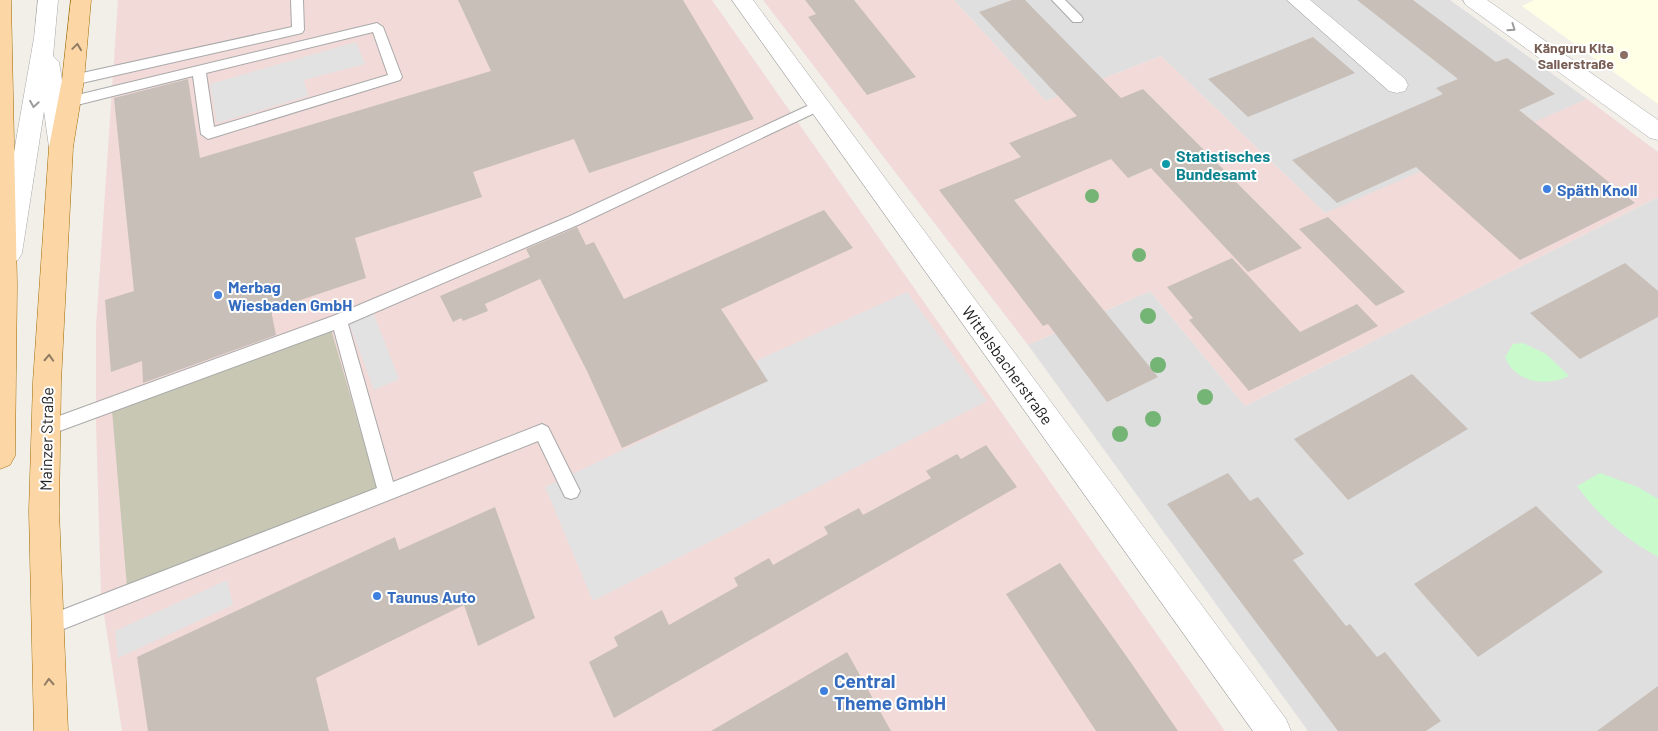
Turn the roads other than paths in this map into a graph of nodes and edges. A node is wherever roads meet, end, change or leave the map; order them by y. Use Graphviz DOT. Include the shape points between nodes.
graph roads {
  1 [pos="1,0"];
  2 [pos="48,0"];
  3 [pos="81,0"];
  4 [pos="297,0"];
  5 [pos="742,0"];
  6 [pos="1058,0"];
  7 [pos="1297,0"];
  8 [pos="1473,0"];
  9 [pos="1076,18"];
  10 [pos="45,38"];
  11 [pos="200,70"];
  12 [pos="1397,85"];
  13 [pos="71,91"];
  14 [pos="820,105"];
  15 [pos="1658,132"];
  16 [pos="61,147"];
  17 [pos="4,285"];
  18 [pos="339,321"];
  19 [pos="46,428"];
  20 [pos="0,456"];
  21 [pos="571,491"];
  22 [pos="387,493"];
  23 [pos="46,626"];
  24 [pos="51,731"];
  25 [pos="1274,731"];
  1 -- 17 [label="main road, Mainzer Straße"];
  2 -- 10 [label="street, Mainzer Straße"];
  13 -- 3 [label="main road, Mainzer Straße, one-way"];
  4 -- 13 [label="lane" via="298,30"];
  5 -- 14 [label="street, Wittelsbacherstraße"];
  6 -- 9 [label="lane"];
  7 -- 12 [label="street"];
  8 -- 15 [label="street, one-way"];
  10 -- 16 [label="street, Mainzer Straße"];
  10 -- 17 [label="street, Mainzer Straße, one-way"];
  11 -- 11 [label="lane" via="377,27 395,77 208,134"];
  11 -- 13 [label="lane"];
  13 -- 16 [label="main road, Mainzer Straße"];
  14 -- 18 [label="lane" via="575,220"];
  14 -- 25 [label="street, Wittelsbacherstraße"];
  19 -- 16 [label="main road, Mainzer Straße, one-way"];
  17 -- 20 [label="main road, Mainzer Straße"];
  18 -- 19 [label="lane"];
  18 -- 22 [label="lane"];
  19 -- 23 [label="main road, Mainzer Straße"];
  21 -- 22 [label="lane" via="542,432"];
  22 -- 23 [label="lane"];
  24 -- 23 [label="main road, Mainzer Straße, one-way"];
}
